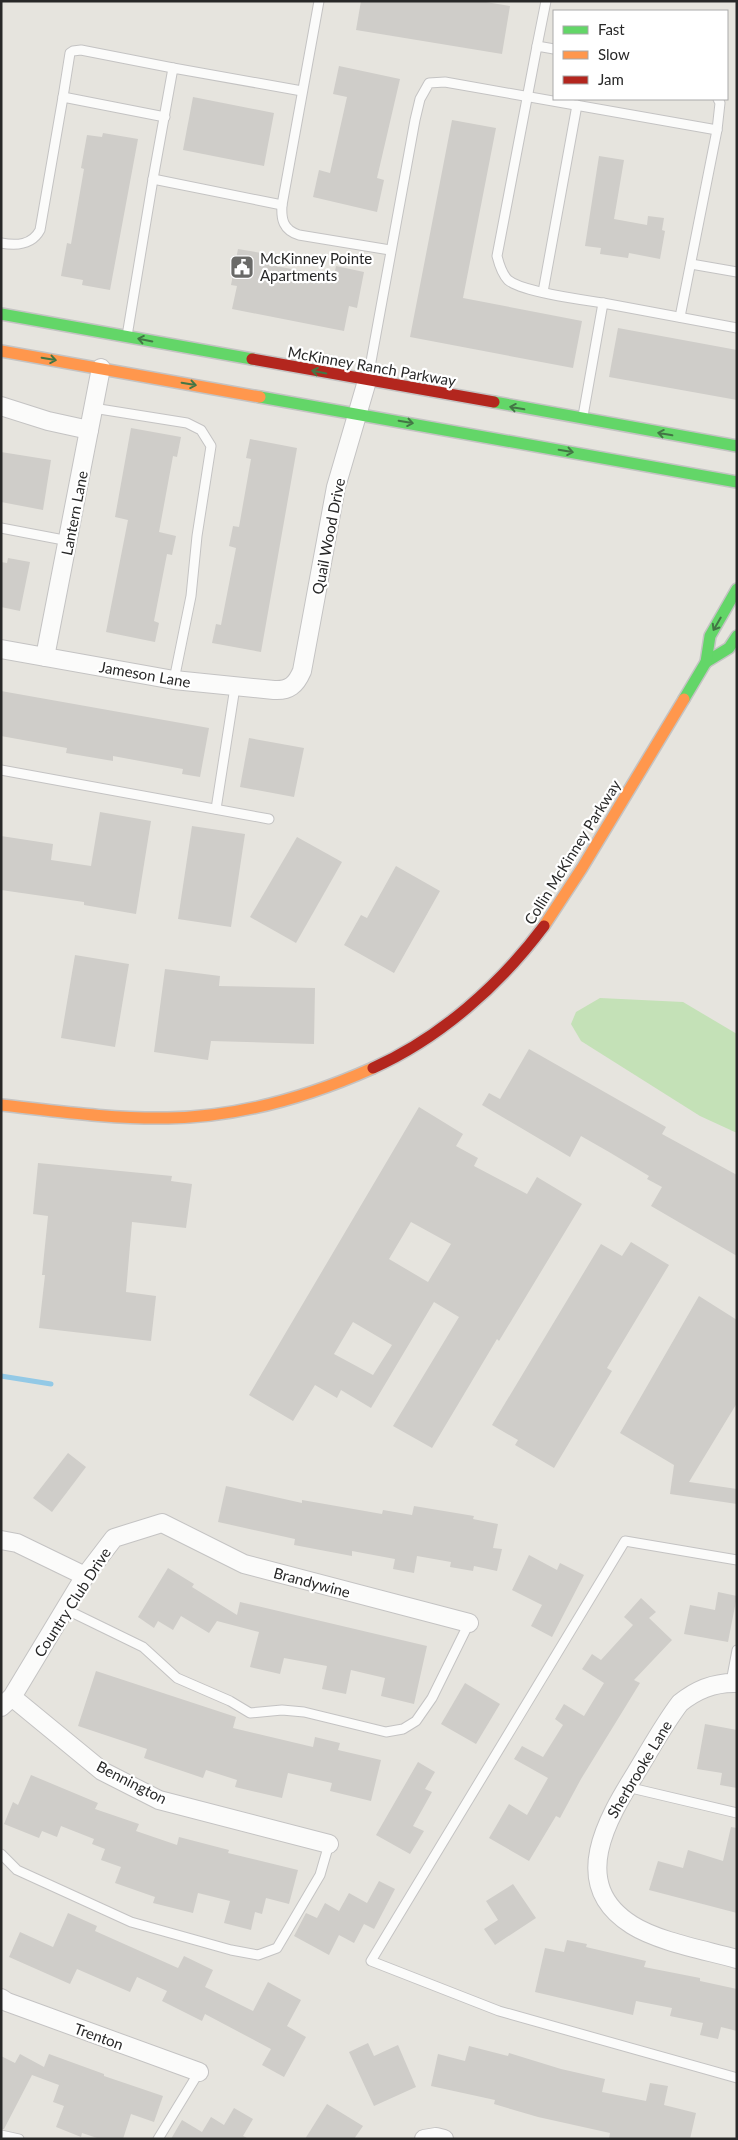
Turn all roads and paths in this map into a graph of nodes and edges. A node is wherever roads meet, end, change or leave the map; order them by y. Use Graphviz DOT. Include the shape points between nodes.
graph roads {
  1 [pos="319,1"];
  2 [pos="546,1"];
  3 [pos="537,46"];
  4 [pos="553,49"];
  5 [pos="173,68"];
  6 [pos="302,91"];
  7 [pos="63,97"];
  8 [pos="528,97"];
  9 [pos="718,100"];
  10 [pos="577,105"];
  11 [pos="165,117"];
  12 [pos="717,130"];
  13 [pos="153,179"];
  14 [pos="282,205"];
  15 [pos="1,243"];
  16 [pos="390,250"];
  17 [pos="691,264"];
  18 [pos="737,272"];
  19 [pos="543,292"];
  20 [pos="603,304"];
  21 [pos="1,314"];
  22 [pos="680,317"];
  23 [pos="737,328"];
  24 [pos="127,336"];
  25 [pos="1,351"];
  26 [pos="101,368"];
  27 [pos="367,381"];
  28 [pos="1,406"];
  29 [pos="93,408"];
  30 [pos="358,414"];
  31 [pos="583,419"];
  32 [pos="89,430"];
  33 [pos="737,446"];
  34 [pos="737,482"];
  35 [pos="1,528"];
  36 [pos="69,541"];
  37 [pos="737,589"];
  38 [pos="737,636"];
  39 [pos="1,649"];
  40 [pos="45,657"];
  41 [pos="706,662"];
  42 [pos="174,680"];
  43 [pos="235,687"];
  44 [pos="289,689"];
  45 [pos="1,770"];
  46 [pos="216,809"];
  47 [pos="269,819"];
  48 [pos="1,1105"];
  49 [pos="162,1523"];
  50 [pos="1,1540"];
  51 [pos="737,1560"];
  52 [pos="85,1576"];
  53 [pos="65,1610"];
  54 [pos="468,1623"];
  55 [pos="737,1650"];
  56 [pos="734,1682"];
  57 [pos="7,1702"];
  58 [pos="627,1787"];
  59 [pos="737,1813"];
  60 [pos="329,1844"];
  61 [pos="1,1854"];
  62 [pos="737,1959"];
  63 [pos="1,1998"];
  64 [pos="199,2072"];
  65 [pos="737,2078"];
  66 [pos="1,2135"];
  67 [pos="19,2139"];
  68 [pos="158,2139"];
  69 [pos="424,2139"];
  70 [pos="444,2139"];
  1 -- 6 [label="lane"];
  2 -- 3 [label="lane"];
  3 -- 4 [label="lane"];
  3 -- 8 [label="lane"];
  5 -- 6 [label="lane"];
  5 -- 7 [label="lane" via="73,50"];
  5 -- 11 [label="lane"];
  6 -- 14 [label="lane"];
  7 -- 11 [label="lane"];
  7 -- 15 [label="lane" via="40,230 24,244"];
  8 -- 10 [label="lane"];
  8 -- 16 [label="lane" via="445,82 429,83 420,99"];
  8 -- 19 [label="lane" via="497,256 508,280"];
  9 -- 12 [label="lane"];
  10 -- 12 [label="lane"];
  10 -- 19 [label="lane"];
  11 -- 13 [label="lane"];
  12 -- 17 [label="lane"];
  13 -- 14 [label="lane"];
  13 -- 24 [label="lane"];
  14 -- 16 [label="lane" via="281,219 290,232"];
  16 -- 27 [label="lane"];
  17 -- 18 [label="lane"];
  17 -- 22 [label="lane"];
  19 -- 20 [label="lane"];
  20 -- 22 [label="lane"];
  20 -- 31 [label="lane"];
  21 -- 24 [label="main road, McKinney Ranch Parkway"];
  22 -- 23 [label="lane"];
  27 -- 24 [label="main road, McKinney Ranch Parkway, one-way"];
  25 -- 26 [label="main road, one-way"];
  26 -- 29 [label="street, Lantern Lane"];
  26 -- 30 [label="main road, one-way"];
  27 -- 30 [label="street, Quail Wood Drive"];
  31 -- 27 [label="main road, McKinney Ranch Parkway, one-way"];
  28 -- 32 [label="street"];
  29 -- 32 [label="street, Lantern Lane"];
  29 -- 42 [label="lane" via="187,423 201,430 212,446 191,596"];
  30 -- 34 [label="main road, one-way"];
  30 -- 44 [label="street, Quail Wood Drive" via="331,510 304,665 299,679"];
  33 -- 31 [label="main road, McKinney Ranch Parkway, one-way"];
  32 -- 36 [label="street, Lantern Lane"];
  35 -- 36 [label="lane"];
  36 -- 40 [label="street, Lantern Lane"];
  37 -- 41 [label="main road, Collin McKinney Parkway, one-way" via="710,636"];
  38 -- 41 [label="main road, Collin McKinney Parkway" via="729,648"];
  39 -- 40 [label="street, Jameson Lane"];
  40 -- 42 [label="street, Jameson Lane"];
  41 -- 48 [label="main road, Collin McKinney Parkway" via="581,870 528,947 490,987 412,1046 366,1072 318,1091 288,1101 225,1114 124,1118"];
  42 -- 43 [label="street, Jameson Lane"];
  43 -- 44 [label="street, Jameson Lane"];
  43 -- 46 [label="lane"];
  45 -- 46 [label="lane"];
  46 -- 47 [label="lane"];
  49 -- 52 [label="street, Country Club Drive" via="114,1538"];
  49 -- 54 [label="street, Brandywine" via="244,1564"];
  50 -- 52 [label="street" via="16,1543"];
  51 -- 65 [label="lane" via="625,1541 371,1961 499,2011"];
  52 -- 53 [label="street, Country Club Drive"];
  53 -- 54 [label="lane" via="143,1648 176,1678 250,1713 304,1712 386,1732 403,1729 416,1721 432,1698"];
  53 -- 57 [label="street, Country Club Drive"];
  55 -- 56 [label="lane"];
  56 -- 58 [label="street, Sherbrooke Lane" via="708,1685 680,1703"];
  57 -- 60 [label="street, Bennington" via="102,1771 159,1800"];
  58 -- 59 [label="lane"];
  58 -- 62 [label="street, Sherbrooke Lane" via="607,1821 600,1842 597,1864 602,1894 618,1914 649,1933"];
  60 -- 61 [label="lane" via="320,1875 277,1948 258,1955 131,1922 17,1870"];
  63 -- 64 [label="street, Trenton"];
  64 -- 68 [label="lane"];
  66 -- 67 [label="lane"];
  69 -- 70 [label="street"];
}
